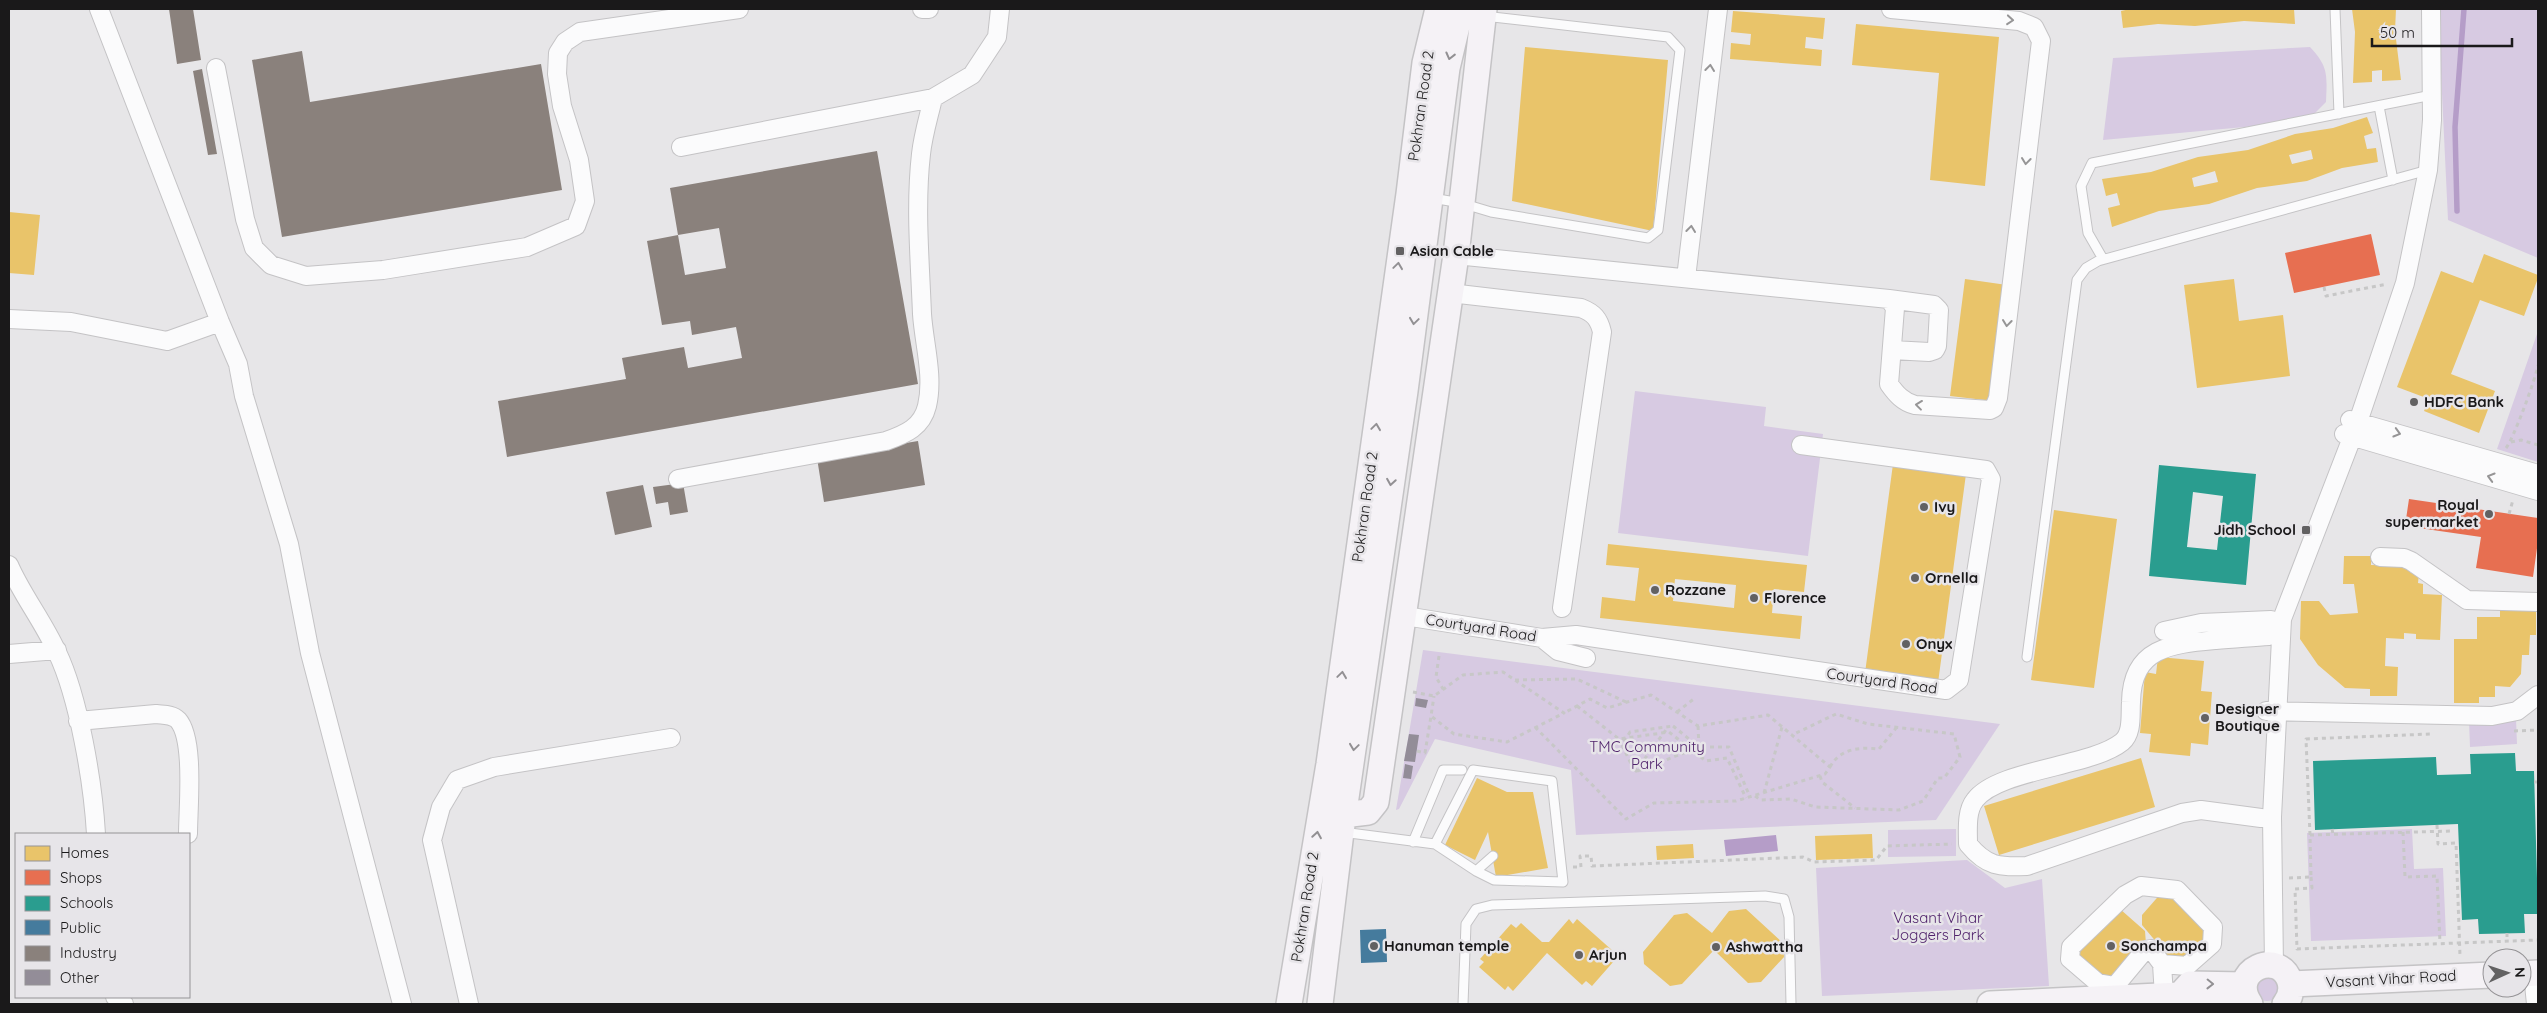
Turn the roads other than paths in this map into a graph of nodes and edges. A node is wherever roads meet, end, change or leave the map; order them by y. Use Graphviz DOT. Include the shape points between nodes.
graph roads {
  1 [pos="99,9"];
  2 [pos="739,9"];
  3 [pos="922,9"];
  4 [pos="929,9"];
  5 [pos="1000,9"];
  6 [pos="1438,9"];
  7 [pos="1718,9"];
  8 [pos="1891,9"];
  9 [pos="2335,9"];
  10 [pos="2431,9"];
  11 [pos="1475,11"];
  12 [pos="216,68"];
  13 [pos="2432,95"];
  14 [pos="933,98"];
  15 [pos="2379,106"];
  16 [pos="2339,114"];
  17 [pos="681,147"];
  18 [pos="2428,170"];
  19 [pos="2393,180"];
  20 [pos="1420,196"];
  21 [pos="1462,203"];
  22 [pos="1456,254"];
  23 [pos="2103,259"];
  24 [pos="1686,278"];
  25 [pos="1450,293"];
  26 [pos="1889,299"];
  27 [pos="9,319"];
  28 [pos="220,322"];
  29 [pos="1892,350"];
  30 [pos="2351,428"];
  31 [pos="1801,446"];
  32 [pos="2526,476"];
  33 [pos="678,479"];
  34 [pos="2538,491"];
  35 [pos="2380,558"];
  36 [pos="9,565"];
  37 [pos="2538,602"];
  38 [pos="1562,608"];
  39 [pos="1405,616"];
  40 [pos="2270,628"];
  41 [pos="2164,631"];
  42 [pos="1542,638"];
  43 [pos="57,650"];
  44 [pos="9,654"];
  45 [pos="2027,657"];
  46 [pos="1586,658"];
  47 [pos="2538,696"];
  48 [pos="2272,710"];
  49 [pos="78,721"];
  50 [pos="672,738"];
  51 [pos="1462,770"];
  52 [pos="2261,818"];
  53 [pos="1342,824"];
  54 [pos="96,833"];
  55 [pos="188,833"];
  56 [pos="2267,836"];
  57 [pos="1413,842"];
  58 [pos="1434,844"];
  59 [pos="1493,856"];
  60 [pos="1476,871"];
  61 [pos="2162,964"];
  62 [pos="2482,975"];
  63 [pos="2279,980"];
  64 [pos="2532,980"];
  65 [pos="2172,996"];
  66 [pos="2247,996"];
  67 [pos="402,1004"];
  68 [pos="469,1004"];
  69 [pos="1289,1004"];
  70 [pos="1320,1004"];
  71 [pos="1463,1004"];
  72 [pos="1791,1004"];
  73 [pos="1990,1004"];
  74 [pos="2019,1004"];
  75 [pos="2536,1004"];
  1 -- 28 [label="street"];
  2 -- 12 [label="street" via="580,32 565,42 558,53 557,74 562,106 579,160 585,201 576,226 527,247 383,270 306,276 271,265 254,248 245,219"];
  3 -- 4 [label="street"];
  5 -- 14 [label="street" via="997,37 972,75"];
  6 -- 20 [label="main road, Pokhran Road 2" via="1425,63"];
  24 -- 7 [label="street, one-way"];
  8 -- 29 [label="street, one-way" via="2019,21 2034,27 2041,41 1997,403 1990,410 1907,403 1889,384"];
  9 -- 16 [label="lane"];
  10 -- 13 [label="street"];
  11 -- 20 [label="main road, Pokhran Road 2, one-way" via="1447,68"];
  11 -- 21 [label="main road"];
  11 -- 21 [label="lane" via="1668,37 1680,50 1658,230 1648,238 1491,212"];
  13 -- 15 [label="lane"];
  13 -- 18 [label="street"];
  14 -- 17 [label="street"];
  14 -- 33 [label="street" via="921,152 917,210 929,378 927,406 920,423 906,434 886,441"];
  15 -- 16 [label="lane"];
  15 -- 19 [label="lane"];
  16 -- 23 [label="lane" via="2092,163 2081,186 2088,233"];
  18 -- 19 [label="lane"];
  18 -- 30 [label="street" via="2401,282"];
  19 -- 23 [label="lane"];
  20 -- 21 [label="lane"];
  20 -- 53 [label="main road, Pokhran Road 2, one-way"];
  69 -- 20 [label="main road, Pokhran Road 2, one-way"];
  21 -- 22 [label="main road"];
  22 -- 24 [label="street"];
  22 -- 25 [label="main road"];
  23 -- 45 [label="lane" via="2086,268 2078,280"];
  24 -- 26 [label="street"];
  25 -- 38 [label="street" via="1581,308 1591,312 1599,321 1602,332"];
  25 -- 39 [label="main road"];
  26 -- 29 [label="street" via="1895,308"];
  26 -- 29 [label="street" via="1934,305 1938,310 1935,350"];
  27 -- 28 [label="street" via="71,322 167,341"];
  28 -- 67 [label="street" via="238,364 244,396 289,544 310,653"];
  30 -- 32 [label="street"];
  30 -- 40 [label="street"];
  30 -- 48 [label="street" via="2282,619"];
  31 -- 42 [label="street, Courtyard Road" via="1986,470 1991,478 1958,680 1946,690 1576,635"];
  32 -- 34 [label="street"];
  35 -- 37 [label="street" via="2404,558 2467,600"];
  36 -- 43 [label="street"];
  39 -- 42 [label="street, Courtyard Road"];
  39 -- 53 [label="main road" via="1376,802 1368,812"];
  40 -- 41 [label="street" via="2201,624"];
  40 -- 48 [label="street"];
  40 -- 52 [label="street" via="2160,649 2140,666 2133,680 2130,728 2124,741 2105,751 2001,783 1983,792 1974,800 1969,816 1968,844 1989,863 2001,867 2027,866 2182,813 2201,810"];
  42 -- 46 [label="street" via="1558,651"];
  43 -- 44 [label="street"];
  43 -- 49 [label="street"];
  47 -- 48 [label="street" via="2517,711 2492,716"];
  48 -- 52 [label="street"];
  48 -- 56 [label="street"];
  49 -- 54 [label="street" via="94,802"];
  49 -- 55 [label="street" via="156,714 177,719 188,746"];
  50 -- 68 [label="street" via="494,767 457,780 441,806 432,840"];
  51 -- 57 [label="lane" via="1443,770"];
  52 -- 56 [label="street"];
  53 -- 57 [label="lane"];
  53 -- 70 [label="main road, Pokhran Road 2"];
  56 -- 63 [label="street"];
  56 -- 63 [label="street"];
  57 -- 58 [label="lane"];
  58 -- 60 [label="lane"];
  58 -- 60 [label="lane" via="1473,770 1552,781 1562,882 1494,880"];
  59 -- 60 [label="lane"];
  61 -- 61 [label="street" via="2187,966 2212,944 2214,937 2213,926 2172,888 2141,886 2125,895 2098,918 2070,951 2073,962 2098,983 2115,986 2145,950 2151,949"];
  61 -- 65 [label="street"];
  62 -- 63 [label="main road, Vasant Vihar Road"];
  63 -- 66 [label="main road" via="2251,972"];
  64 -- 75 [label="street"];
  65 -- 66 [label="main road" via="2192,1004"];
  65 -- 74 [label="main road"];
  71 -- 72 [label="lane" via="1466,924 1476,909 1492,905 1765,896 1784,899 1789,917"];
  73 -- 74 [label="main road"];
}
